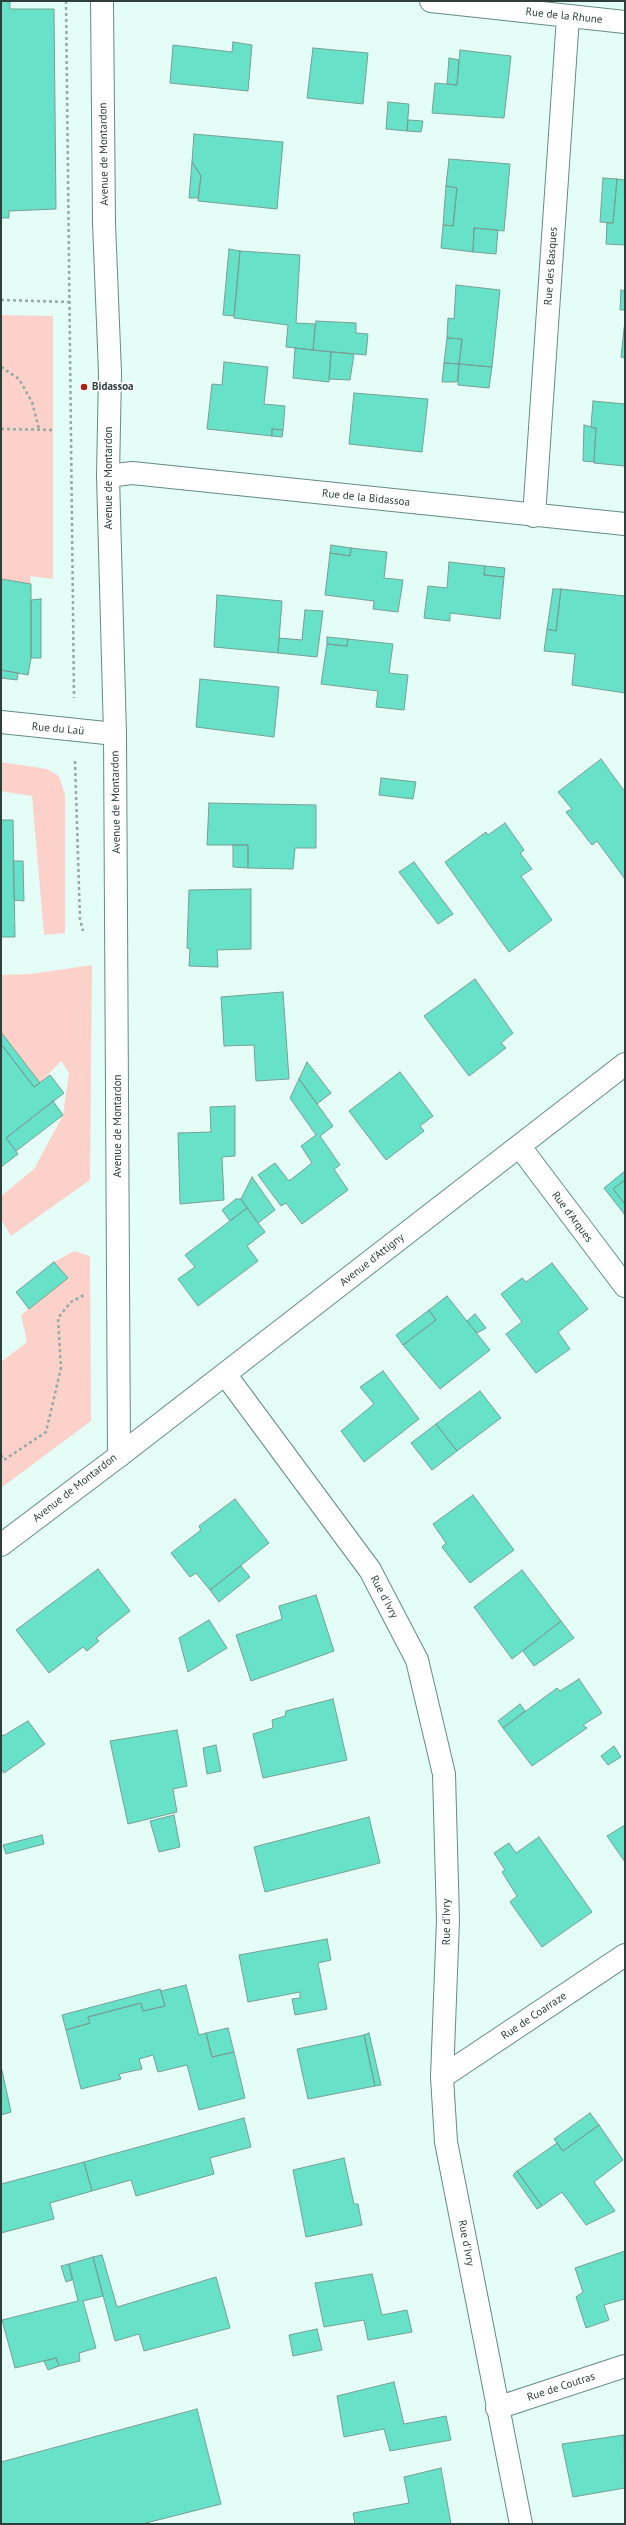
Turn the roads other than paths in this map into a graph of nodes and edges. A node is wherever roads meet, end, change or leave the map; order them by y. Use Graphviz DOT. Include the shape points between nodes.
graph roads {
  1 [pos="102,1"];
  2 [pos="431,1"];
  3 [pos="568,17"];
  4 [pos="625,22"];
  5 [pos="108,476"];
  6 [pos="534,516"];
  7 [pos="625,524"];
  8 [pos="1,722"];
  9 [pos="115,734"];
  10 [pos="625,1064"];
  11 [pos="520,1147"];
  12 [pos="625,1286"];
  13 [pos="225,1374"];
  14 [pos="119,1456"];
  15 [pos="1,1545"];
  16 [pos="625,1955"];
  17 [pos="442,2077"];
  18 [pos="625,2366"];
  19 [pos="497,2408"];
  20 [pos="521,2524"];
  1 -- 5 [label="street, Avenue de Montardon" via="104,223 110,374"];
  2 -- 3 [label="street, Rue de la Rhune"];
  3 -- 4 [label="street, Rue de la Rhune"];
  3 -- 6 [label="street, Rue des Basques"];
  5 -- 6 [label="street, Rue de la Bidassoa" via="132,473"];
  5 -- 9 [label="street, Avenue de Montardon"];
  6 -- 7 [label="street, Rue de la Bidassoa"];
  8 -- 9 [label="street, Rue du Laü"];
  9 -- 14 [label="street, Avenue de Montardon"];
  10 -- 11 [label="street, Avenue d'Attigny"];
  11 -- 12 [label="street, Rue d'Arques"];
  11 -- 13 [label="street, Avenue d'Attigny"];
  13 -- 14 [label="street, Avenue d'Attigny"];
  13 -- 17 [label="street, Rue d'Ivry" via="370,1570 417,1660 444,1774 448,1920"];
  14 -- 15 [label="street, Avenue de Montardon"];
  16 -- 17 [label="street, Rue de Coarraze"];
  17 -- 19 [label="street, Rue d'Ivry" via="446,2142"];
  18 -- 19 [label="street, Rue de Coutras"];
  19 -- 20 [label="street, Rue d'Ivry"];
}
